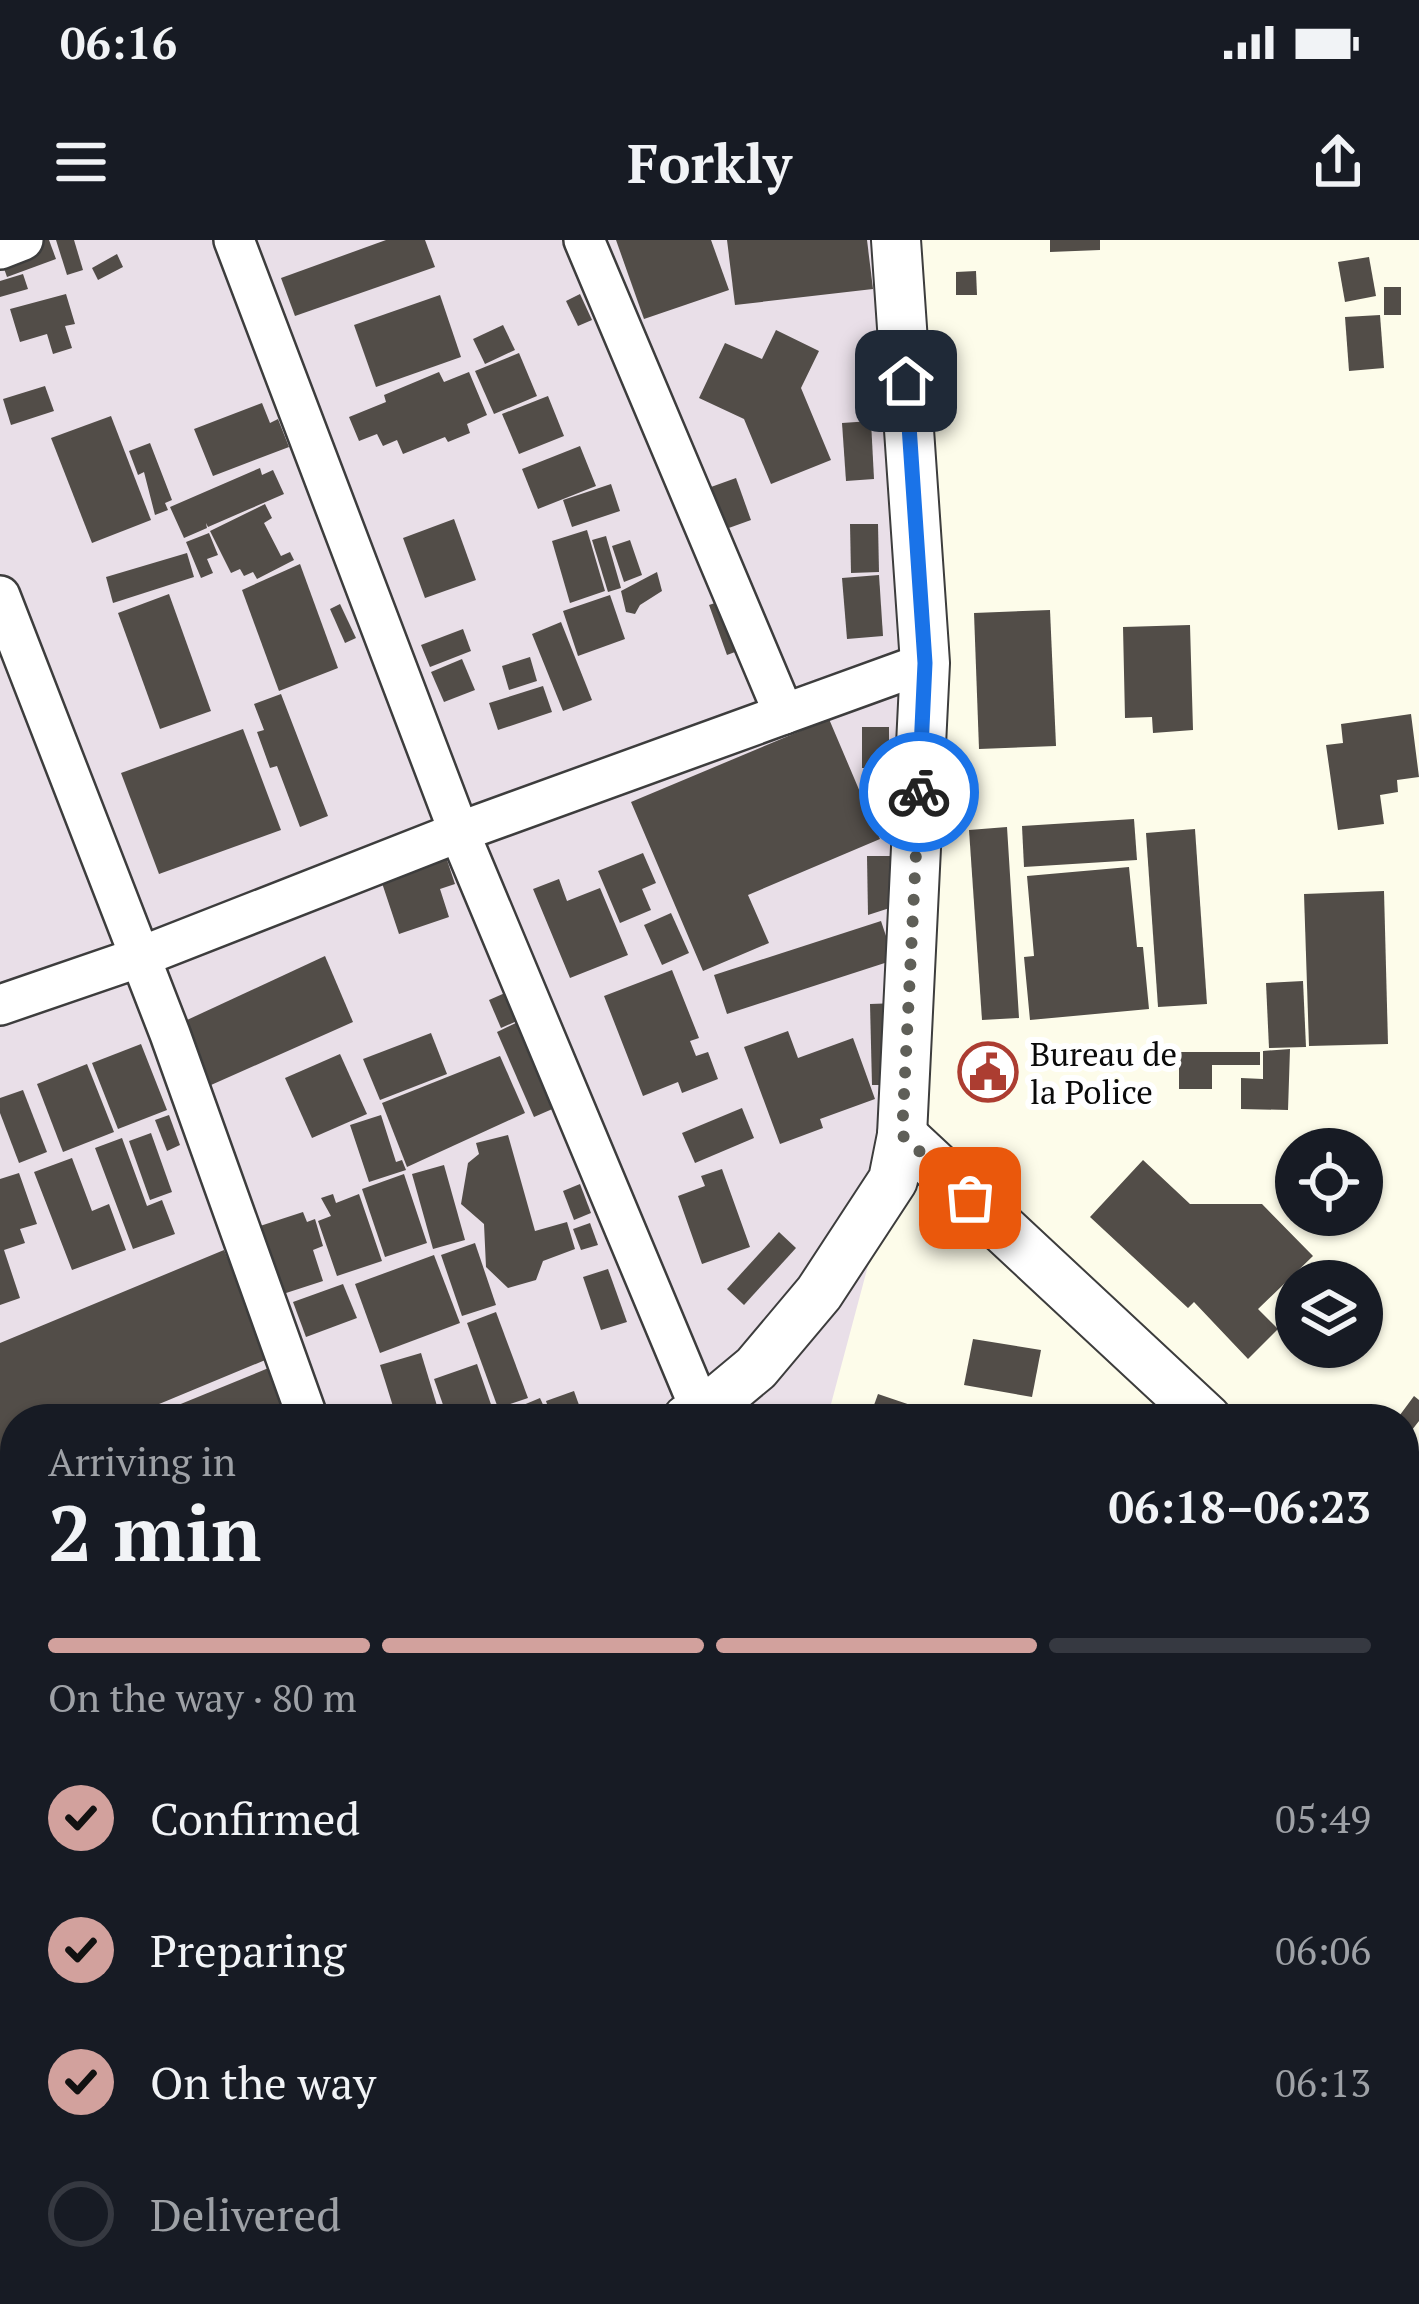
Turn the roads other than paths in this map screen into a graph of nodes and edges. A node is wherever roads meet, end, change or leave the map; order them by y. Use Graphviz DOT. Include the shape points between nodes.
graph roads {
  1 [pos="22,240"];
  2 [pos="234,240"];
  3 [pos="584,240"];
  4 [pos="896,240"];
  5 [pos="0,249"];
  6 [pos="0,596"];
  7 [pos="925,663"];
  8 [pos="784,714"];
  9 [pos="459,832"];
  10 [pos="140,957"];
  11 [pos="0,1004"];
  12 [pos="902,1135"];
  13 [pos="303,1404"];
  14 [pos="689,1404"];
  15 [pos="710,1404"];
  16 [pos="1191,1404"];
  1 -- 5 [label="street"];
  2 -- 9 [label="street"];
  3 -- 8 [label="street"];
  4 -- 7 [label="street"];
  6 -- 10 [label="street"];
  7 -- 8 [label="street"];
  7 -- 12 [label="street"];
  8 -- 9 [label="street"];
  9 -- 10 [label="street"];
  9 -- 14 [label="street"];
  10 -- 11 [label="street"];
  10 -- 13 [label="street"];
  12 -- 15 [label="street" via="893,1180 819,1293 756,1368"];
  12 -- 16 [label="street"];
}
